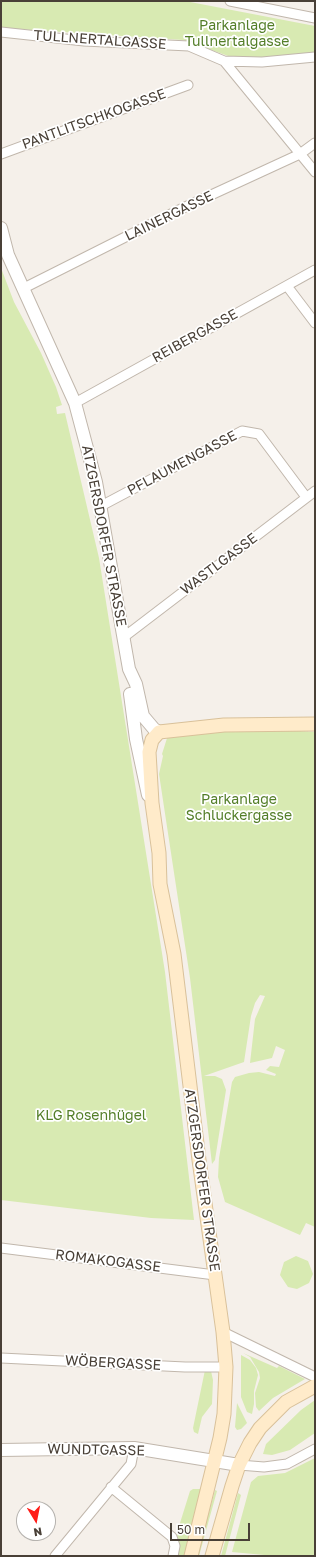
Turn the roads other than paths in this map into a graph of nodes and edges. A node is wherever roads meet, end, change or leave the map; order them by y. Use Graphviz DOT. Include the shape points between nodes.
graph roads {
  1 [pos="230,1"];
  2 [pos="315,18"];
  3 [pos="1,32"];
  4 [pos="315,57"];
  5 [pos="224,61"];
  6 [pos="188,85"];
  7 [pos="315,143"];
  8 [pos="1,154"];
  9 [pos="300,154"];
  10 [pos="315,172"];
  11 [pos="1,228"];
  12 [pos="315,270"];
  13 [pos="287,286"];
  14 [pos="24,288"];
  15 [pos="315,323"];
  16 [pos="75,403"];
  17 [pos="315,491"];
  18 [pos="306,497"];
  19 [pos="101,506"];
  20 [pos="124,637"];
  21 [pos="130,669"];
  22 [pos="315,724"];
  23 [pos="159,732"];
  24 [pos="152,803"];
  25 [pos="1,1248"];
  26 [pos="215,1275"];
  27 [pos="223,1332"];
  28 [pos="1,1358"];
  29 [pos="226,1367"];
  30 [pos="315,1377"];
  31 [pos="315,1386"];
  32 [pos="134,1448"];
  33 [pos="315,1449"];
  34 [pos="1,1450"];
  35 [pos="214,1462"];
  36 [pos="239,1465"];
  37 [pos="111,1487"];
  38 [pos="55,1556"];
  39 [pos="173,1556"];
  40 [pos="191,1556"];
  41 [pos="212,1556"];
  1 -- 2 [label="street"];
  3 -- 5 [label="street, TULLNERTALGASSE" via="84,41 189,46"];
  4 -- 5 [label="street, TULLNERTALGASSE" via="262,62"];
  5 -- 9 [label="street"];
  6 -- 8 [label="street, PANTLITSCHKOGASSE"];
  7 -- 9 [label="street, LAINERGASSE"];
  9 -- 10 [label="street"];
  9 -- 14 [label="street, LAINERGASSE" via="185,207"];
  11 -- 14 [label="street, ATZGERSDORFER STRASSE" via="8,255"];
  12 -- 13 [label="street, REIBERGASSE"];
  13 -- 15 [label="street"];
  13 -- 16 [label="street, REIBERGASSE"];
  14 -- 16 [label="street, ATZGERSDORFER STRASSE"];
  16 -- 19 [label="street, ATZGERSDORFER STRASSE"];
  17 -- 18 [label="street, WASTLGASSE"];
  18 -- 19 [label="street, PFLAUMENGASSE" via="259,434 242,431"];
  18 -- 20 [label="street, WASTLGASSE"];
  19 -- 20 [label="street, ATZGERSDORFER STRASSE"];
  20 -- 21 [label="street, ATZGERSDORFER STRASSE"];
  21 -- 23 [label="street, ATZGERSDORFER STRASSE" via="143,716"];
  21 -- 24 [label="street, ATZGERSDORFER STRASSE" via="129,685 134,726 146,791"];
  22 -- 23 [label="main road" via="224,725"];
  23 -- 24 [label="main road, ATZGERSDORFER STRASSE" via="152,740 149,752"];
  24 -- 26 [label="main road, ATZGERSDORFER STRASSE" via="159,853 160,884 174,954"];
  25 -- 26 [label="street, ROMAKOGASSE"];
  26 -- 27 [label="main road, ATZGERSDORFER STRASSE"];
  27 -- 29 [label="main road, ATZGERSDORFER STRASSE"];
  27 -- 30 [label="street"];
  28 -- 29 [label="street, WÖBERGASSE"];
  29 -- 35 [label="main road, ATZGERSDORFER STRASSE" via="224,1414"];
  31 -- 36 [label="main road" via="286,1402 265,1423 250,1443"];
  32 -- 34 [label="street, WUNDTGASSE"];
  32 -- 35 [label="street, WUNDTGASSE"];
  32 -- 37 [label="street" via="131,1464"];
  33 -- 36 [label="street" via="287,1464 264,1467"];
  35 -- 36 [label="street, WUNDTGASSE"];
  35 -- 40 [label="main road, ATZGERSDORFER STRASSE"];
  36 -- 41 [label="main road"];
  37 -- 38 [label="street"];
  37 -- 39 [label="street" via="172,1537 175,1546"];
}
